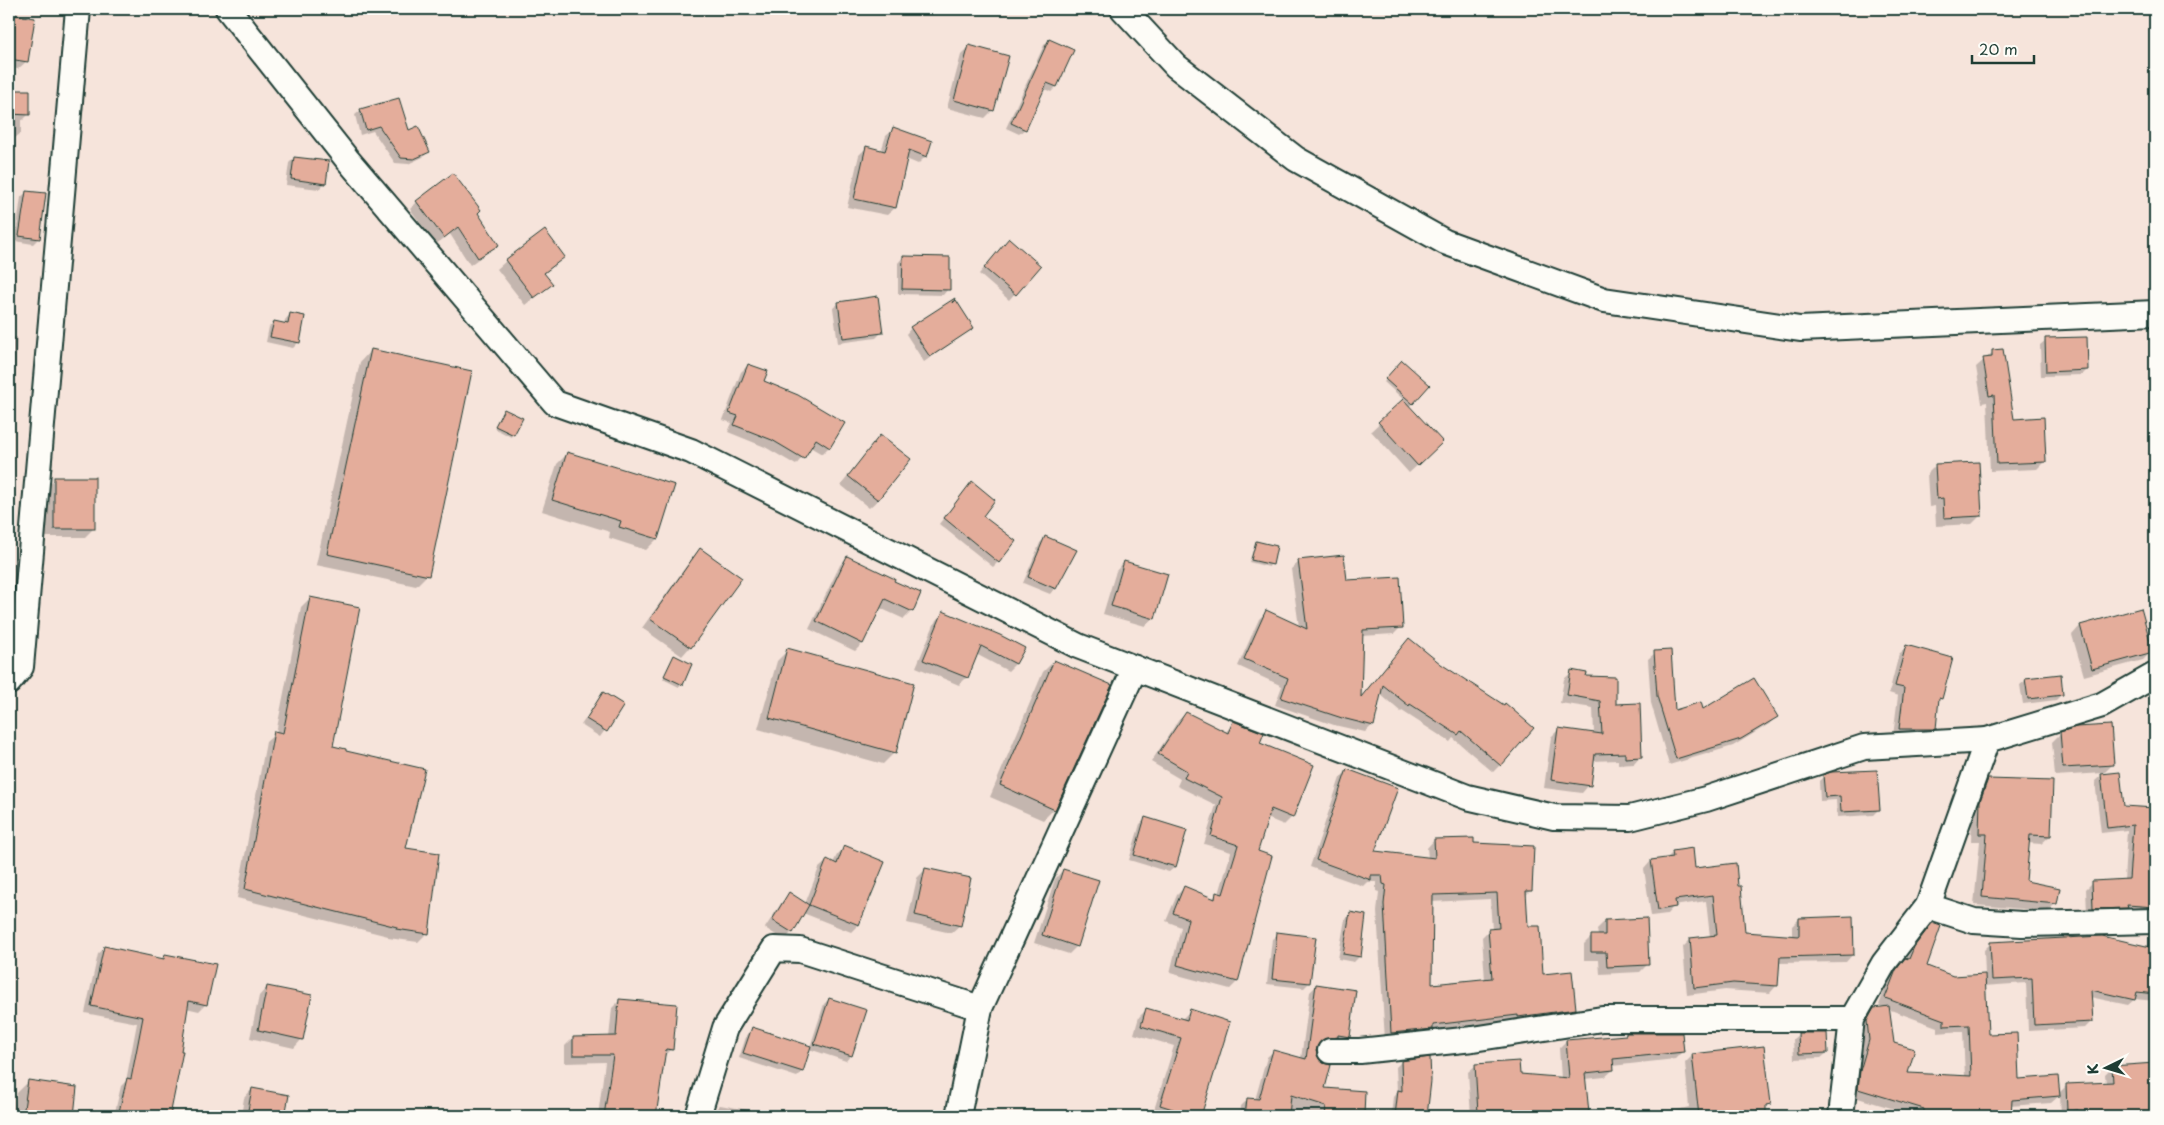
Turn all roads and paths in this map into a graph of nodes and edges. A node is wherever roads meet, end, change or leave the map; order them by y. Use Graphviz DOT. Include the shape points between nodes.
graph roads {
  1 [pos="78,9"];
  2 [pos="228,9"];
  3 [pos="1123,9"];
  4 [pos="2155,313"];
  5 [pos="1134,668"];
  6 [pos="2155,675"];
  7 [pos="9,682"];
  8 [pos="1986,740"];
  9 [pos="1928,906"];
  10 [pos="2155,921"];
  11 [pos="980,1008"];
  12 [pos="1852,1019"];
  13 [pos="1330,1051"];
  14 [pos="698,1116"];
  15 [pos="958,1116"];
  16 [pos="1841,1116"];
  1 -- 7 [label="street" via="21,667"];
  2 -- 5 [label="street" via="347,158 555,403 691,452 1078,646"];
  3 -- 4 [label="street" via="1176,66 1296,159 1445,242 1604,300 1800,329"];
  5 -- 8 [label="street" via="1467,797 1554,817 1630,818 1706,798 1864,747"];
  5 -- 11 [label="street"];
  6 -- 8 [label="street" via="2102,705"];
  8 -- 9 [label="street"];
  9 -- 10 [label="street" via="1974,921"];
  9 -- 12 [label="street" via="1884,962"];
  11 -- 14 [label="street" via="800,950 774,949 725,1028"];
  11 -- 15 [label="street"];
  12 -- 13 [label="street" via="1602,1019 1473,1039 1360,1051"];
  12 -- 16 [label="street"];
}
